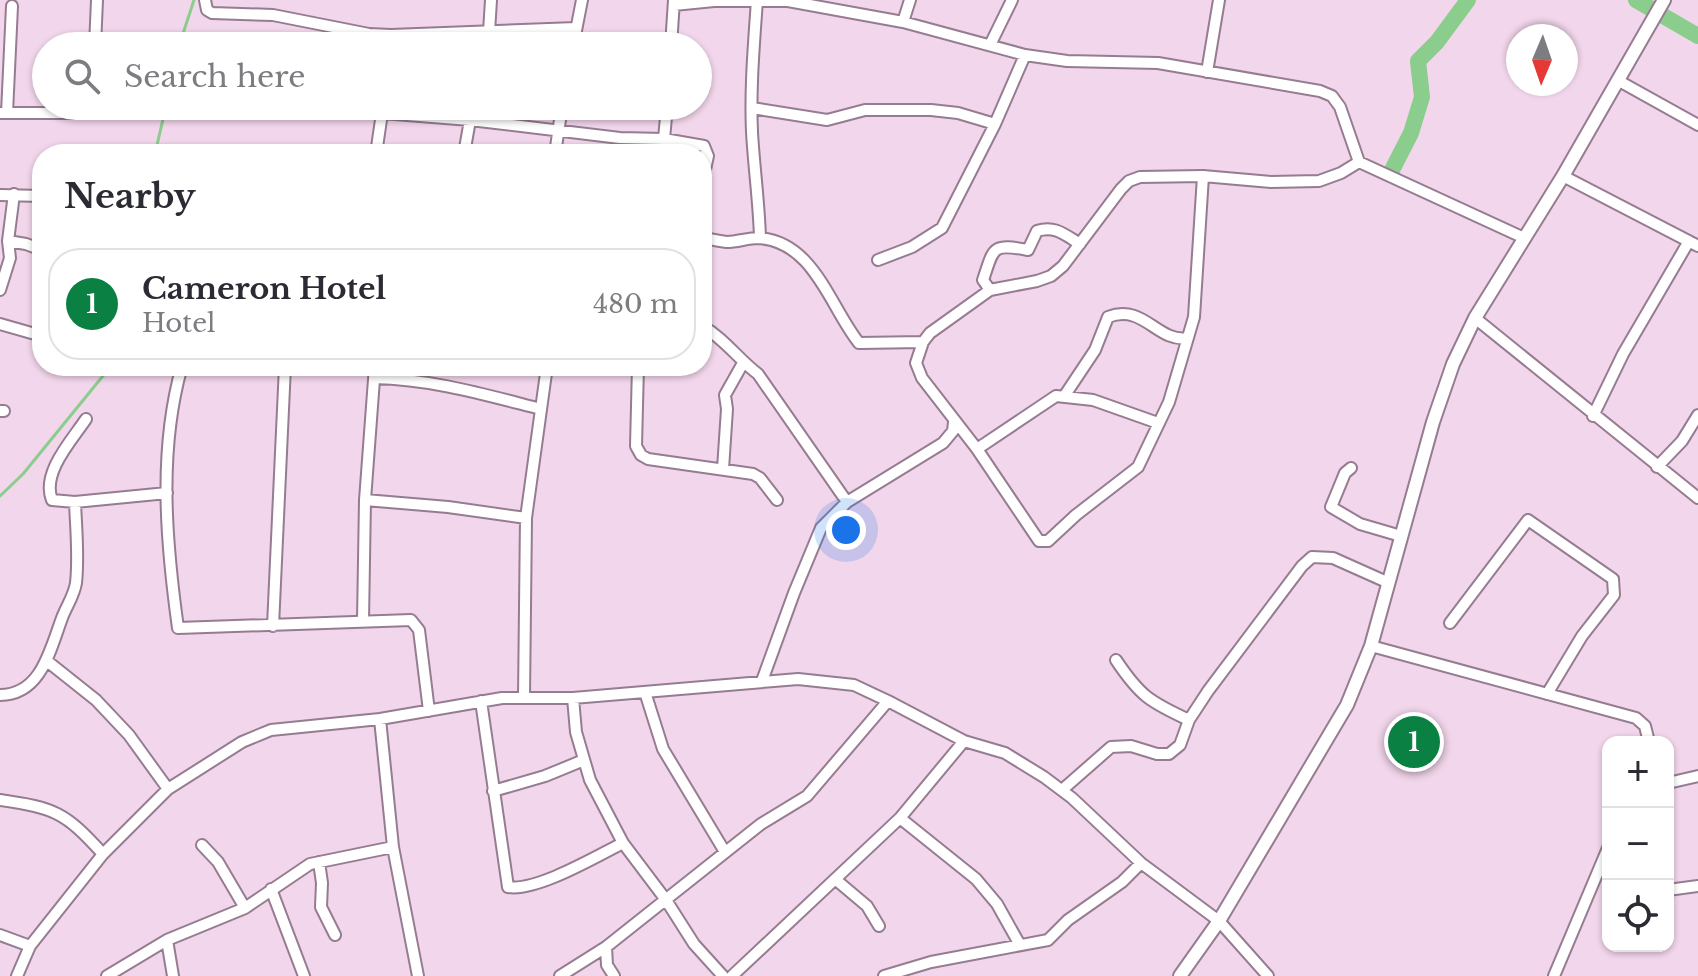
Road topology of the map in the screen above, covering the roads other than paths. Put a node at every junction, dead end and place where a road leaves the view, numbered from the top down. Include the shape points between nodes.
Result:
1 (97, 0) edge
2 (205, 0) edge
3 (491, 0) edge
4 (582, 0) edge
5 (757, 0) edge
6 (910, 0) edge
7 (1012, 0) edge
8 (1219, 0) edge
9 (1664, 0) edge
10 (674, 2) edge
11 (12, 6) dead end
12 (903, 22) junction
13 (576, 28) junction
14 (96, 32) edge
15 (362, 32) edge
16 (489, 32) joint
17 (575, 32) edge
18 (672, 32) edge
19 (990, 45) junction
20 (1025, 55) junction
21 (1207, 72) junction
22 (1619, 81) junction
23 (752, 108) junction
24 (32, 112) edge
25 (4, 113) edge
26 (381, 120) edge
27 (470, 120) joint
28 (559, 120) edge
29 (666, 120) edge
30 (995, 124) junction
31 (1698, 125) edge
32 (557, 132) junction
33 (664, 139) junction
34 (377, 144) edge
35 (466, 144) edge
36 (556, 144) edge
37 (693, 144) edge
38 (1359, 162) junction
39 (1203, 176) junction
40 (1563, 176) junction
41 (14, 194) junction
42 (0, 195) edge
43 (32, 195) edge
44 (1522, 237) junction
45 (760, 238) junction
46 (712, 240) edge
47 (8, 241) junction
48 (1694, 243) edge
49 (1080, 244) junction
50 (32, 247) edge
51 (878, 260) dead end
52 (0, 290) edge
53 (990, 290) junction
54 (1475, 318) junction
55 (0, 324) edge
56 (712, 332) edge
57 (32, 333) edge
58 (1188, 338) junction
59 (923, 342) junction
60 (743, 363) junction
61 (179, 376) edge
62 (285, 376) edge
63 (546, 376) edge
64 (638, 376) edge
65 (374, 378) joint
66 (1065, 395) junction
67 (541, 409) junction
68 (1698, 415) edge
69 (1593, 416) junction
70 (86, 419) dead end
71 (954, 422) junction
72 (1158, 423) junction
73 (977, 449) junction
74 (1657, 467) junction
75 (1351, 468) dead end
76 (723, 469) junction
77 (167, 493) junction
78 (1698, 498) edge
79 (365, 500) junction
80 (777, 500) dead end
81 (75, 502) junction
82 (847, 502) junction
83 (526, 518) junction
84 (1401, 536) junction
85 (1389, 583) junction
86 (363, 621) junction
87 (1450, 623) dead end
88 (273, 626) junction
89 (1371, 646) junction
90 (1116, 660) dead end
91 (47, 661) junction
92 (762, 681) junction
93 (645, 692) junction
94 (1547, 694) junction
95 (0, 695) edge
96 (524, 697) junction
97 (573, 698) junction
98 (481, 701) junction
99 (888, 701) junction
100 (429, 711) junction
101 (380, 719) junction
102 (1189, 720) junction
103 (1648, 736) edge
104 (964, 741) junction
105 (584, 760) junction
106 (1698, 776) edge
107 (1674, 782) edge
108 (168, 789) junction
109 (1062, 790) junction
110 (493, 791) junction
111 (0, 800) edge
112 (900, 818) junction
113 (623, 843) junction
114 (202, 845) dead end
115 (393, 847) junction
116 (725, 852) junction
117 (103, 854) junction
118 (319, 862) junction
119 (1602, 862) edge
120 (1141, 863) junction
121 (835, 879) junction
122 (1698, 886) edge
123 (271, 889) junction
124 (1674, 889) edge
125 (666, 900) junction
126 (245, 908) junction
127 (1219, 921) junction
128 (879, 926) dead end
129 (0, 935) edge
130 (335, 935) dead end
131 (167, 940) junction
132 (1020, 945) junction
133 (30, 946) junction
134 (606, 947) junction
135 (931, 962) junction
136 (17, 976) edge
137 (107, 976) edge
138 (173, 976) edge
139 (304, 976) edge
140 (418, 976) edge
141 (560, 976) edge
142 (614, 976) edge
143 (723, 976) edge
144 (732, 976) edge
145 (884, 976) edge
146 (935, 976) edge
147 (1180, 976) edge
148 (1268, 976) edge
149 (1554, 976) edge

1 - 14 street
2 - 15 street via 212,13 273,15
3 - 16 street
4 - 13 street
5 - 10 street
5 - 12 street via 820,5
5 - 23 street
6 - 12 street
7 - 19 street
8 - 21 street
9 - 22 main road
10 - 18 street
11 - 25 street
12 - 19 street
13 - 16 street
13 - 17 street
19 - 20 street
20 - 21 street via 1158,63
20 - 30 street
21 - 38 street via 1332,96
22 - 31 street
22 - 40 main road
23 - 30 street via 827,120 865,110 931,110
23 - 45 street
24 - 25 street
26 - 34 street
27 - 32 street
27 - 35 street
28 - 32 street
29 - 33 street
30 - 51 street via 942,228
32 - 33 street
32 - 36 street
33 - 37 street
38 - 39 street via 1319,181
38 - 44 street
39 - 49 street via 1157,175 1129,181
39 - 58 street via 1194,317
40 - 44 main road
40 - 48 street
41 - 42 street
41 - 43 street
41 - 47 street
44 - 54 main road
45 - 46 street
45 - 59 street via 791,248 813,269 859,343
47 - 50 street
47 - 52 street via 10,258
48 - 69 street via 1623,354
49 - 53 street via 1051,276
49 - 53 street via 1047,228 1037,231 1028,250 998,247 989,257 983,280
53 - 59 street
54 - 69 street
54 - 84 main road via 1433,422
55 - 57 street
56 - 60 street
58 - 66 street via 1178,340 1134,315 1120,312 1108,317 1095,350
58 - 72 street
59 - 71 street via 916,363
60 - 76 street via 725,395
60 - 82 street via 773,392
61 - 77 street via 167,438
62 - 88 street
63 - 67 street
64 - 76 street via 636,446 641,455
65 - 67 street via 438,384
65 - 79 street
66 - 72 street
66 - 73 street
67 - 83 street
68 - 74 street
69 - 74 street
70 - 81 street via 48,485 52,500
71 - 73 street
71 - 82 street via 943,443
72 - 73 street via 1138,467 1048,541 1035,537
74 - 78 street
75 - 84 street via 1331,507 1360,524
76 - 80 street via 760,478
77 - 81 street
77 - 88 street via 178,628
79 - 83 street
79 - 86 street
81 - 91 street via 75,588
82 - 92 street via 821,528
83 - 96 street
84 - 85 main road
85 - 89 main road
85 - 102 street via 1333,558 1312,557
86 - 88 street
86 - 100 street via 411,620 416,625
87 - 94 street via 1528,520 1613,579 1614,595
89 - 94 street
89 - 127 main road via 1347,705
90 - 102 street via 1135,689
91 - 95 street via 27,689
91 - 108 street via 105,708
92 - 93 street
92 - 99 street via 854,685
93 - 97 street
93 - 116 street via 663,749
94 - 103 street via 1636,718
96 - 97 street
96 - 98 street
97 - 105 street
98 - 100 street
98 - 110 street
99 - 104 street
99 - 116 street via 807,796
100 - 101 street
101 - 108 street via 271,730 242,742
101 - 115 street
102 - 109 street via 1180,745 1169,754 1111,747
104 - 109 street via 1005,753
104 - 112 street
105 - 110 street
105 - 113 street
106 - 107 street
108 - 117 street
109 - 120 street
110 - 113 street via 508,887 560,874
111 - 117 street via 55,811
112 - 121 street
112 - 132 street via 976,879
113 - 125 street
114 - 126 street
115 - 118 street
115 - 140 street
116 - 125 street
117 - 133 street
118 - 123 street
118 - 130 street via 321,907
119 - 149 street
120 - 127 street
120 - 132 street via 1048,940
121 - 128 street via 867,906
121 - 144 street
122 - 124 street
123 - 126 street
123 - 139 street
125 - 134 street
125 - 143 street
126 - 131 street
127 - 147 main road
127 - 148 street
129 - 133 street
131 - 137 street
131 - 138 street
132 - 135 street
133 - 136 street
134 - 141 street
134 - 142 street
135 - 145 street
135 - 146 street

